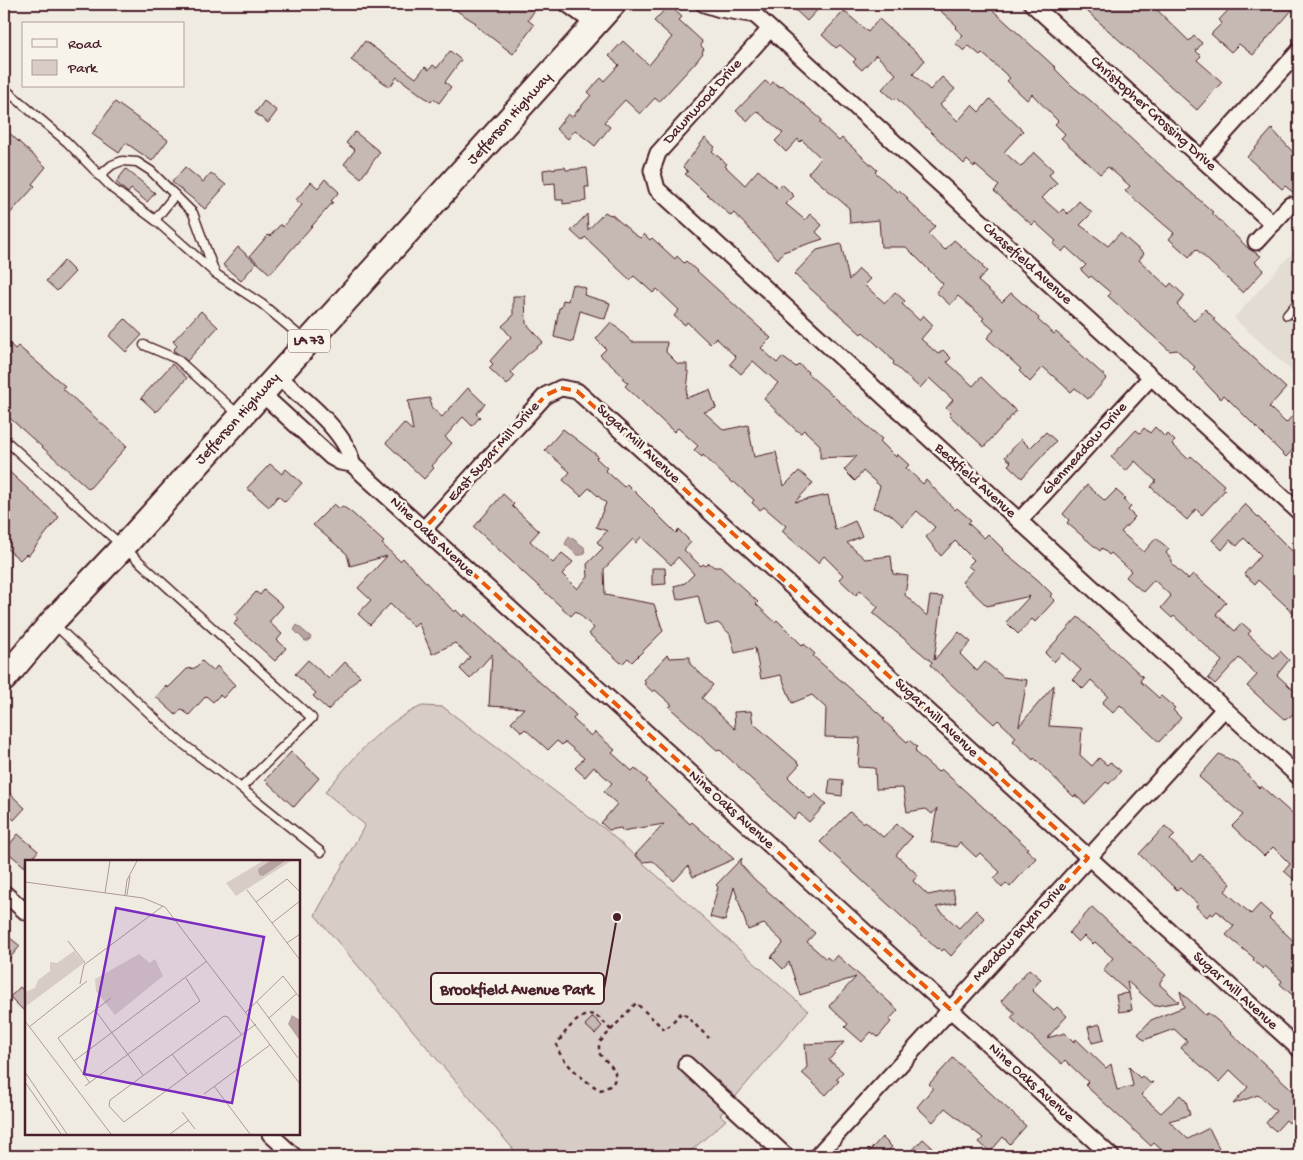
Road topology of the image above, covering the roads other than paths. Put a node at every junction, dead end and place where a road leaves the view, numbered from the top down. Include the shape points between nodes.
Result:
1 (567, 4) edge
2 (613, 4) edge
3 (704, 4) edge
4 (743, 4) edge
5 (1032, 4) edge
6 (756, 15) junction
7 (595, 24) junction
8 (770, 29) junction
9 (1299, 50) edge
10 (6, 90) dead end
11 (1202, 158) junction
12 (100, 176) junction
13 (653, 182) joint
14 (174, 195) junction
15 (1290, 205) dead end
16 (155, 220) junction
17 (1273, 224) junction
18 (1256, 242) dead end
19 (216, 274) junction
20 (1299, 301) edge
21 (1286, 315) dead end
22 (308, 342) junction
23 (144, 345) dead end
24 (277, 375) junction
25 (1151, 377) junction
26 (572, 389) joint
27 (261, 393) junction
28 (241, 416) junction
29 (4, 438) edge
30 (352, 464) junction
31 (1299, 512) edge
32 (1019, 521) junction
33 (424, 529) junction
34 (124, 546) junction
35 (52, 622) junction
36 (4, 678) edge
37 (1224, 709) junction
38 (1299, 777) edge
39 (242, 788) junction
40 (321, 852) dead end
41 (1088, 858) junction
42 (4, 893) edge
43 (25, 911) edge
44 (950, 1009) junction
45 (1299, 1049) edge
46 (686, 1064) dead end
47 (271, 1135) edge
48 (294, 1156) edge
49 (786, 1156) edge
50 (817, 1156) edge
51 (1111, 1156) edge

1 - 7 street
2 - 7 main road, Jefferson Highway / LA 73
3 - 6 street
4 - 6 street, Chasefield Avenue
5 - 11 street, Christopher Crossing Drive
6 - 8 street, Chasefield Avenue
7 - 22 main road, Jefferson Highway / LA 73
8 - 13 street, Dawnwood Drive via 658,153 652,165
8 - 25 street, Chasefield Avenue
9 - 11 street
10 - 12 lane via 67,142
11 - 17 street, Christopher Crossing Drive
12 - 14 lane via 112,164 122,160 137,162 151,171
12 - 16 lane
13 - 32 street, Beckfield Avenue via 663,196
14 - 16 lane
14 - 19 lane via 193,213
15 - 17 street
16 - 19 lane
17 - 18 street
19 - 22 lane via 262,304
20 - 21 lane
22 - 24 main road, Jefferson Highway / LA 73
23 - 28 lane via 177,359
24 - 27 main road, Jefferson Highway / LA 73
24 - 30 street, Nine Oaks Avenue via 342,437 351,452
25 - 31 street, Chasefield Avenue
25 - 32 street, Glenmeadow Drive
26 - 33 street, East Sugar Mill Drive via 561,388 546,395
26 - 41 street, Sugar Mill Avenue via 591,401
27 - 28 main road, Jefferson Highway / LA 73
27 - 30 street, Nine Oaks Avenue via 331,457
28 - 34 main road, Jefferson Highway / LA 73
29 - 34 lane
30 - 33 street, Nine Oaks Avenue
32 - 37 street, Beckfield Avenue
33 - 44 street, Nine Oaks Avenue
34 - 35 main road, Jefferson Highway / LA 73
34 - 39 lane via 312,718
35 - 36 main road, Jefferson Highway / LA 73
35 - 39 lane via 178,740
37 - 38 street, Beckfield Avenue
37 - 41 street, Meadow Bryan Drive
39 - 40 lane
41 - 44 street, Meadow Bryan Drive
41 - 45 street, Sugar Mill Avenue
42 - 43 street
44 - 50 street, Meadow Bryan Drive
44 - 51 street, Nine Oaks Avenue
46 - 49 street
47 - 48 street

